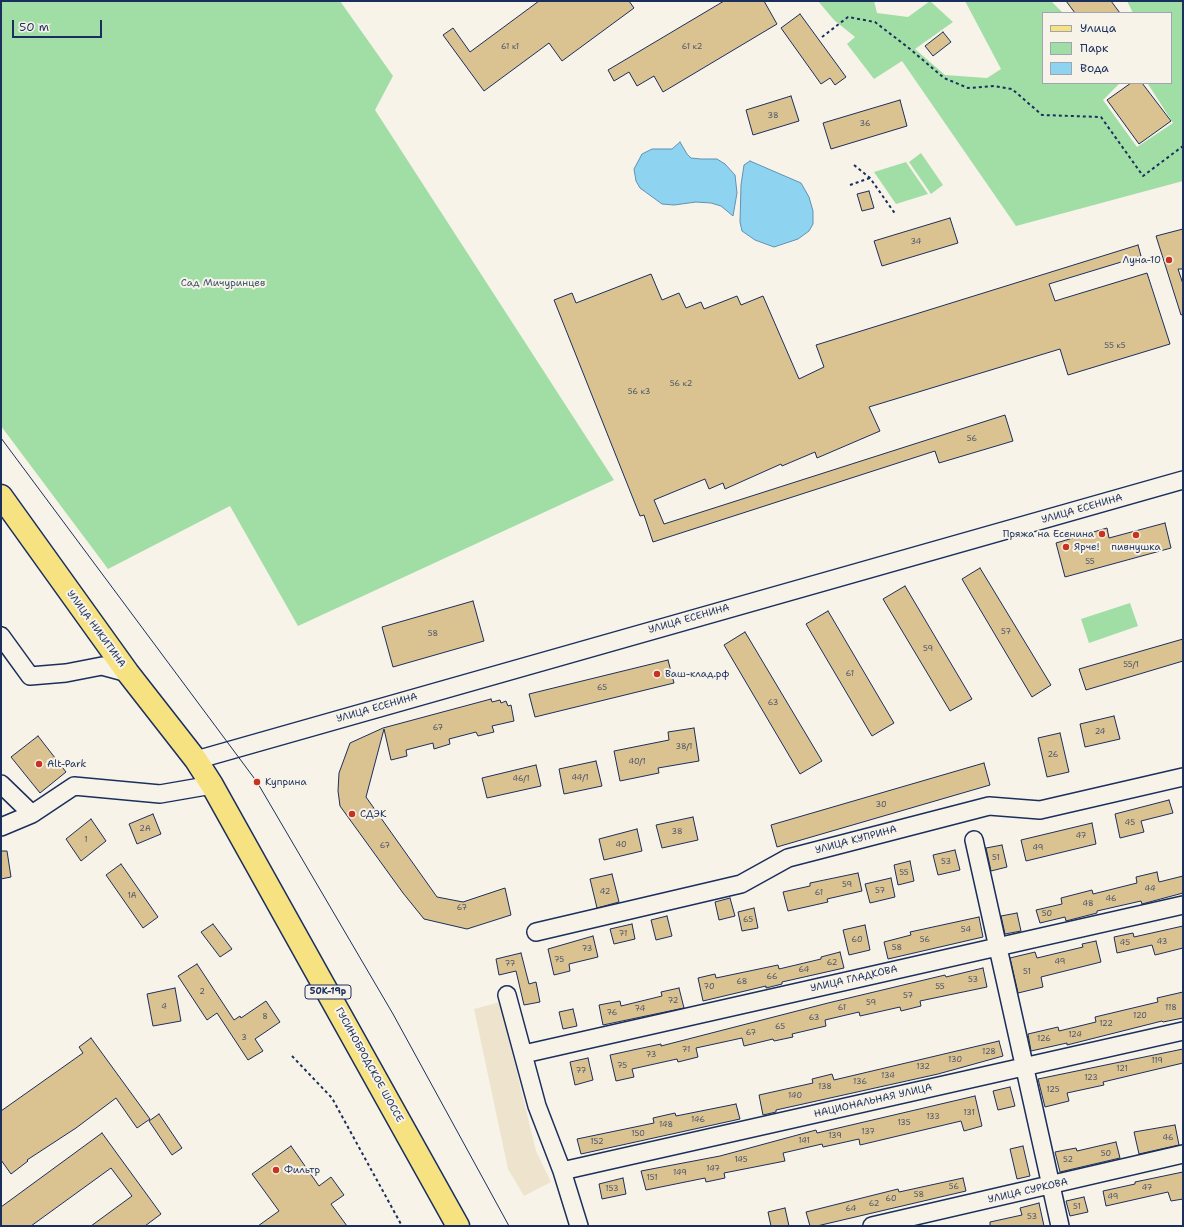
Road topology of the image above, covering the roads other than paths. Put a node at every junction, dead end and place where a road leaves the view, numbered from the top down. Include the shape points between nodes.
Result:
1 (1183, 480) edge
2 (1, 496) edge
3 (1, 636) edge
4 (128, 673) junction
5 (196, 760) junction
6 (1183, 777) edge
7 (1, 784) edge
8 (212, 785) junction
9 (32, 814) junction
10 (1, 827) edge
11 (974, 840) dead end
12 (1183, 905) edge
13 (536, 932) dead end
14 (997, 946) junction
15 (507, 995) dead end
16 (1183, 1031) edge
17 (524, 1054) junction
18 (1023, 1068) junction
19 (1183, 1154) edge
20 (562, 1171) junction
21 (1050, 1186) junction
22 (458, 1226) edge
23 (579, 1226) edge
24 (872, 1226) edge
25 (1060, 1226) edge

1 - 5 street, УЛИЦА ЕСЕНИНА
2 - 4 main road, УЛИЦА НИКИТИНА
3 - 4 street via 30,676 102,666
4 - 5 main road, УЛИЦА НИКИТИНА
5 - 8 main road, ГУСИНОБРОДСКОЕ ШОССЕ / 50К-19р
6 - 13 street, УЛИЦА КУПРИНА via 1040,810 989,806 788,858 741,884
7 - 9 street
8 - 9 street via 160,794 74,786
8 - 22 main road, ГУСИНОБРОДСКОЕ ШОССЕ / 50К-19р
9 - 10 street
11 - 14 street
12 - 14 street, УЛИЦА ГЛАДКОВА
14 - 17 street, УЛИЦА ГЛАДКОВА
14 - 18 street
15 - 17 street
16 - 18 street, НАЦИОНАЛЬНАЯ УЛИЦА
17 - 20 street via 537,1106
18 - 20 street, НАЦИОНАЛЬНАЯ УЛИЦА
18 - 21 street
19 - 21 street, УЛИЦА СУРКОВА
20 - 23 street
21 - 24 street, УЛИЦА СУРКОВА
21 - 25 street

